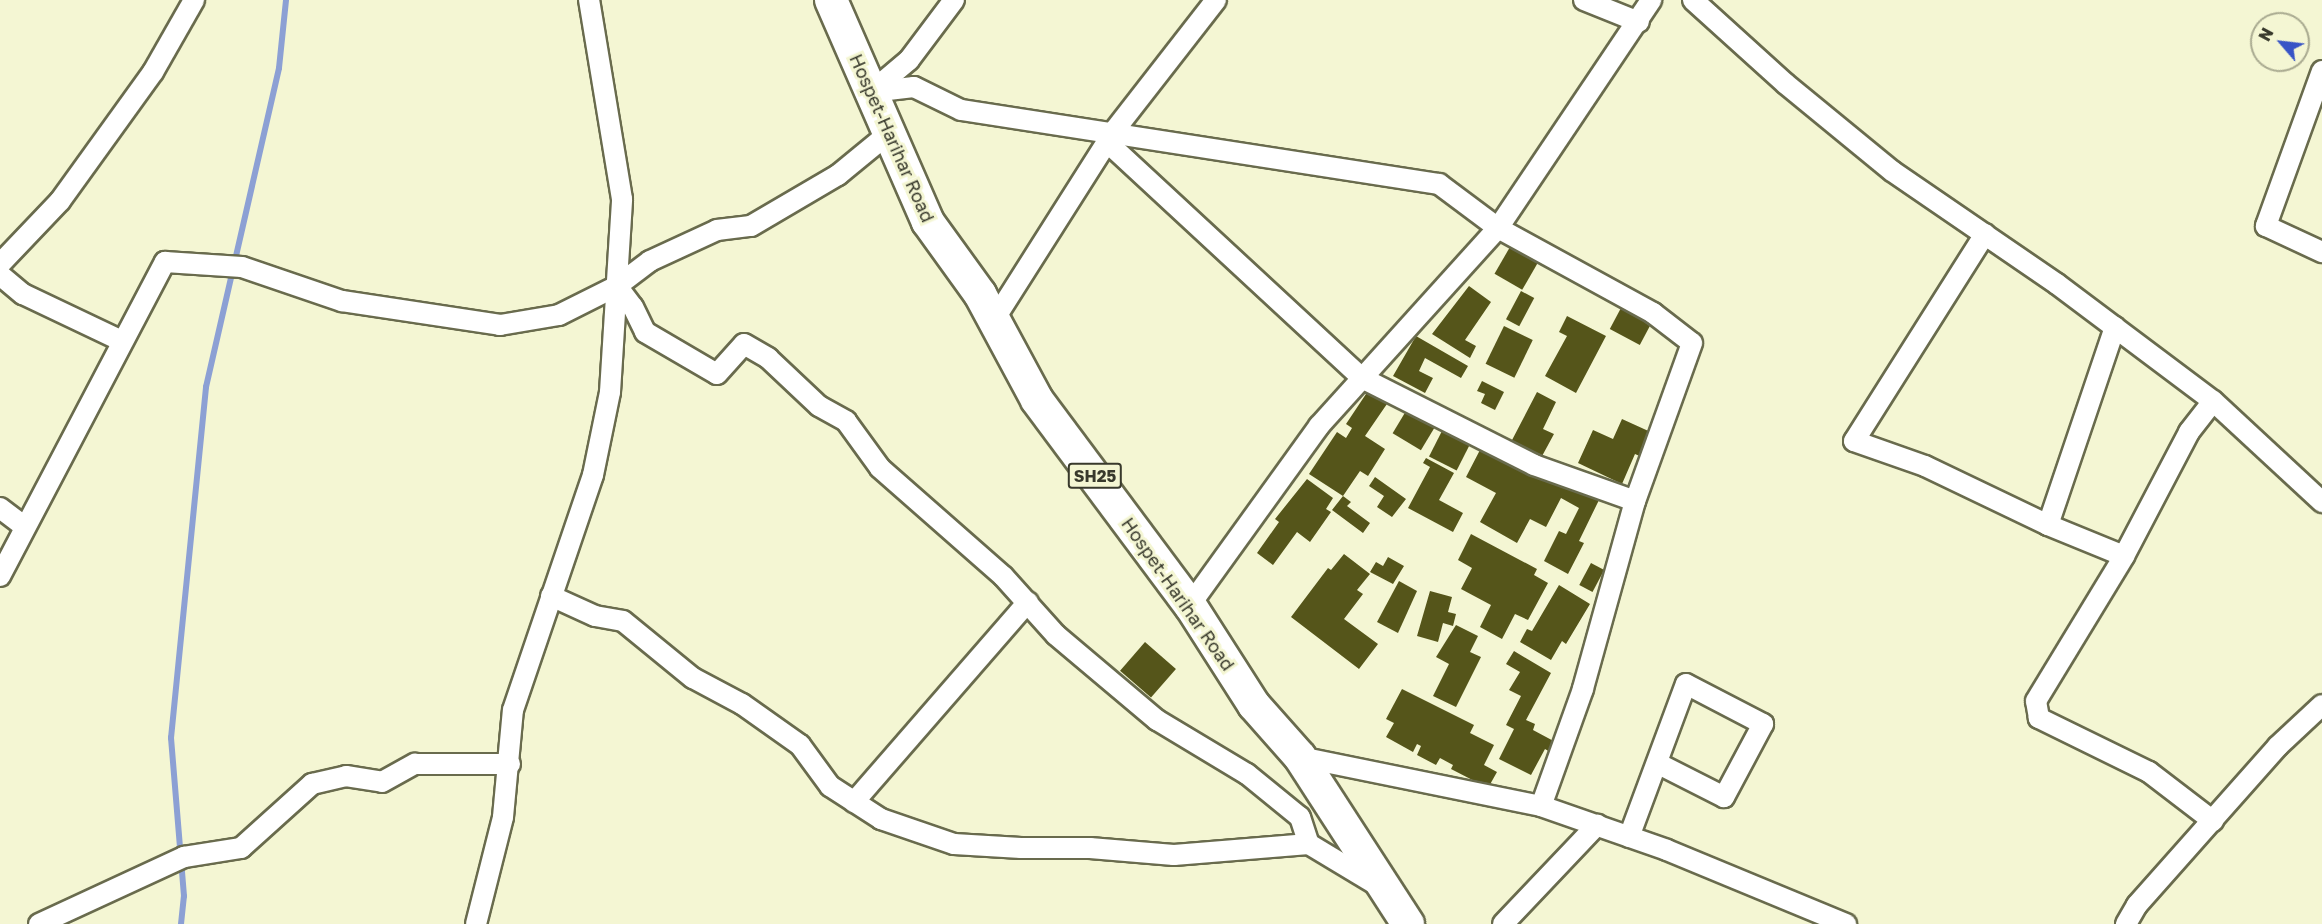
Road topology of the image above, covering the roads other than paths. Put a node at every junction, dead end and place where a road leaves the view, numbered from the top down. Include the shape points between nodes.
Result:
1 (194, 0) edge
2 (590, 0) edge
3 (831, 0) edge
4 (954, 0) edge
5 (1216, 0) edge
6 (1584, 0) edge
7 (1652, 0) edge
8 (1693, 0) edge
9 (1639, 22) junction
10 (2322, 71) edge
11 (871, 92) junction
12 (888, 134) junction
13 (1111, 137) junction
14 (1498, 228) junction
15 (1985, 234) junction
16 (2322, 252) edge
17 (0, 264) edge
18 (0, 275) edge
19 (616, 286) junction
20 (994, 320) junction
21 (2115, 327) junction
22 (122, 341) junction
23 (1362, 378) junction
24 (2213, 401) junction
25 (1635, 501) junction
26 (2322, 502) edge
27 (0, 508) edge
28 (2048, 525) junction
29 (25, 527) junction
30 (2124, 556) junction
31 (0, 576) edge
32 (551, 596) junction
33 (1028, 602) junction
34 (1190, 605) junction
35 (2322, 705) edge
36 (1300, 757) junction
37 (510, 764) junction
38 (1659, 764) junction
39 (854, 802) junction
40 (1541, 806) junction
41 (2213, 822) junction
42 (1597, 825) junction
43 (1629, 837) junction
44 (1309, 844) junction
45 (1387, 891) junction
46 (39, 924) edge
47 (476, 924) edge
48 (1408, 924) edge
49 (1503, 924) edge
50 (1846, 924) edge
51 (2127, 924) edge

1 - 17 street via 153,72 60,201
2 - 19 street via 622,199
3 - 11 main road, Hospet-Harihar Road / SH25
4 - 11 street via 909,60
5 - 13 street
6 - 9 street
7 - 9 street
8 - 15 street via 1864,149
9 - 14 street
10 - 16 street via 2265,226
11 - 12 main road, Hospet-Harihar Road / SH25
11 - 13 street via 914,87 961,110
12 - 19 street via 838,175 751,226 717,230 650,261
12 - 20 main road, Hospet-Harihar Road / SH25 via 928,222
13 - 14 street via 1439,184
13 - 20 street
13 - 23 street
14 - 23 street
14 - 25 street via 1653,313 1692,343
15 - 21 street
15 - 28 street via 1854,441 1925,466
18 - 22 street via 22,294
19 - 22 street via 559,315 500,325 342,301 242,267 165,262
19 - 32 street via 604,429 593,475
19 - 33 street via 633,307 645,332 717,374 744,344 768,358 819,406 846,421 880,468
20 - 34 main road, Hospet-Harihar Road / SH25 via 1037,400
21 - 24 street
21 - 28 street
22 - 29 street
23 - 25 street via 1533,465
23 - 34 street via 1319,426
24 - 26 street
24 - 30 street via 2189,432
25 - 40 street via 1583,689
27 - 29 street
28 - 30 street
29 - 31 street
30 - 41 street via 2036,701 2039,718 2149,772
32 - 37 street via 513,710
32 - 39 street via 595,615 623,621 693,678 742,704 800,746 830,786
33 - 39 street
33 - 44 street via 1056,635 1157,720 1247,774 1300,817
34 - 36 main road, Hospet-Harihar Road / SH25 via 1254,705
35 - 41 street via 2278,746
36 - 40 street
36 - 45 main road, Hospet-Harihar Road / SH25
37 - 46 street via 416,764 382,782 346,776 312,784 241,848 184,857
37 - 47 street via 503,817
38 - 38 street via 1686,684 1763,724 1724,796
38 - 43 street
39 - 44 street via 880,819 954,844 1174,855
40 - 42 street
41 - 51 street via 2137,905
42 - 43 street
42 - 49 street
43 - 50 street
44 - 45 street
45 - 48 main road, Hospet-Harihar Road / SH25

